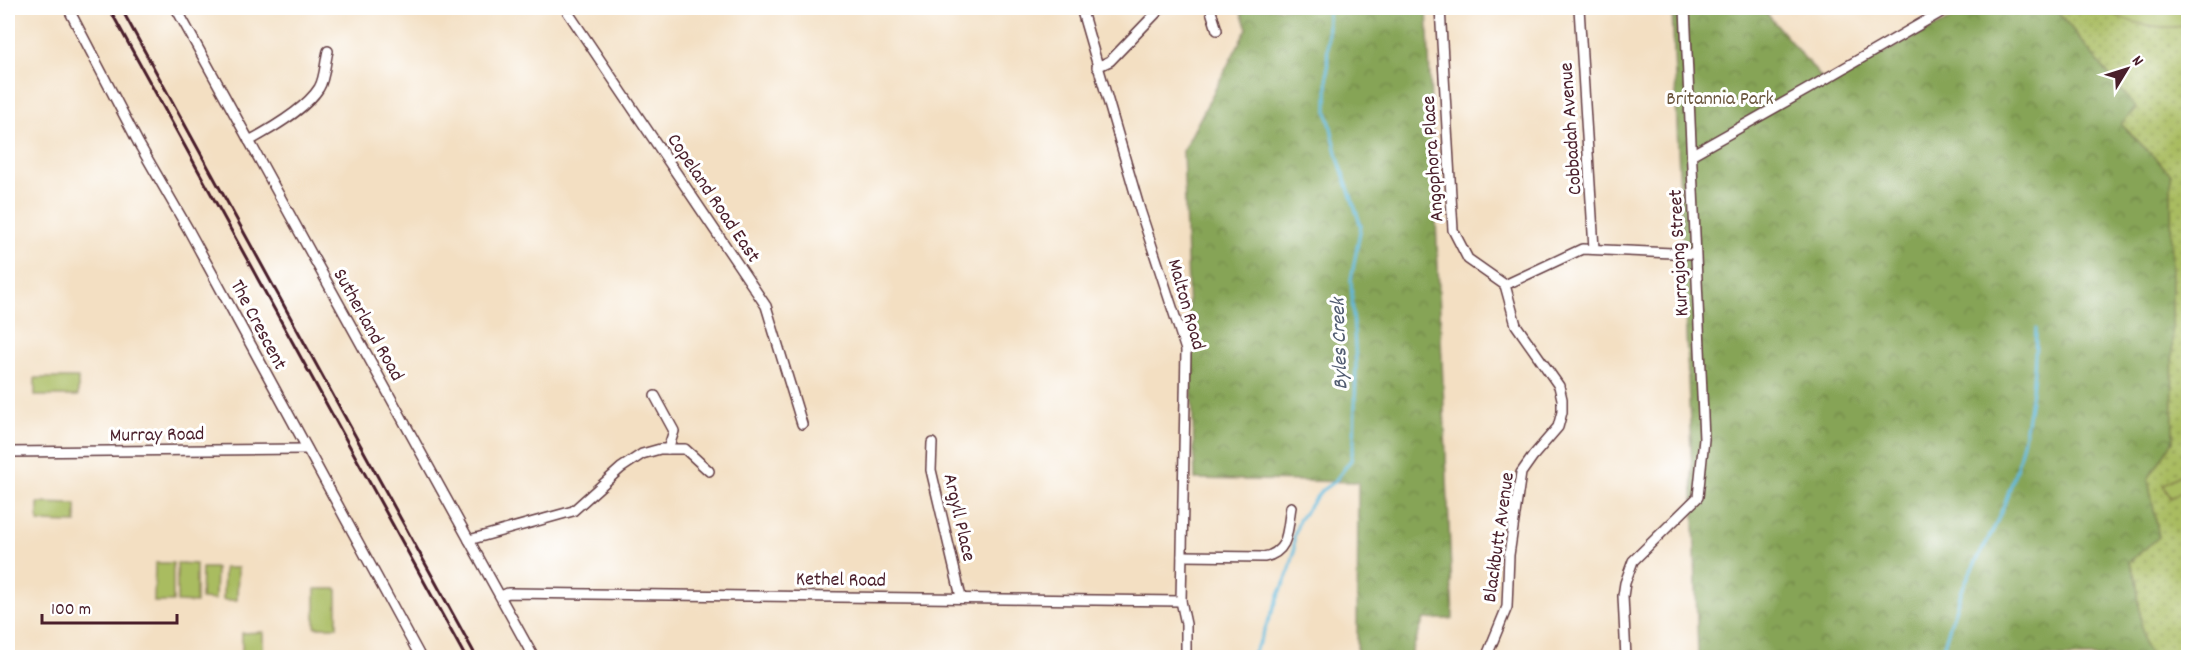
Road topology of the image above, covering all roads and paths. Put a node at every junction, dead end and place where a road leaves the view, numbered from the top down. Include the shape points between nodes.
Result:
1 (68, 8) edge
2 (176, 8) edge
3 (565, 8) edge
4 (1081, 8) edge
5 (1161, 8) edge
6 (1209, 8) edge
7 (1440, 8) edge
8 (1579, 8) edge
9 (1685, 8) edge
10 (1948, 8) edge
11 (1217, 30) dead end
12 (328, 51) dead end
13 (1097, 67) junction
14 (249, 141) junction
15 (1691, 155) junction
16 (1594, 249) junction
17 (1695, 254) junction
18 (1505, 285) junction
19 (655, 396) dead end
20 (801, 424) dead end
21 (932, 443) dead end
22 (308, 449) junction
23 (668, 449) junction
24 (8, 452) edge
25 (709, 471) dead end
26 (1291, 507) dead end
27 (469, 540) junction
28 (1182, 556) junction
29 (501, 596) junction
30 (961, 597) junction
31 (1181, 601) junction
32 (421, 657) edge
33 (534, 657) edge
34 (1186, 657) edge
35 (1486, 657) edge
36 (1626, 657) edge

1 - 22 street, The Crescent
2 - 14 street, Sutherland Road
3 - 20 street, Copeland Road East via 766,306
4 - 13 street, Malton Road
5 - 13 street via 1110,61
6 - 11 street
7 - 18 street, Angophora Place via 1453,230 1468,259
8 - 16 street, Cobbadah Avenue
9 - 15 street, Kurrajong Street
10 - 15 street
12 - 14 street via 320,87 302,106
13 - 28 street, Malton Road via 1186,350
14 - 27 street, Sutherland Road
15 - 17 street, Kurrajong Street
16 - 17 street
16 - 18 street via 1582,249
17 - 36 street, Kurrajong Street via 1704,439 1698,497 1633,561 1623,597
18 - 35 street, Blackbutt Avenue via 1516,325 1559,386 1562,412 1558,427 1521,473 1509,555 1507,607
19 - 23 street via 674,431
21 - 30 street, Argyll Place via 931,470
22 - 24 street, Murray Road
22 - 32 street, The Crescent
23 - 25 street via 688,450
23 - 27 street via 634,459 573,511
26 - 28 street via 1285,543 1276,553 1264,557
27 - 29 street, Sutherland Road
28 - 31 street, Malton Road
29 - 30 street, Kethel Road via 508,593
29 - 33 street, Sutherland Road
30 - 31 street, Kethel Road
31 - 34 street, Malton Road

